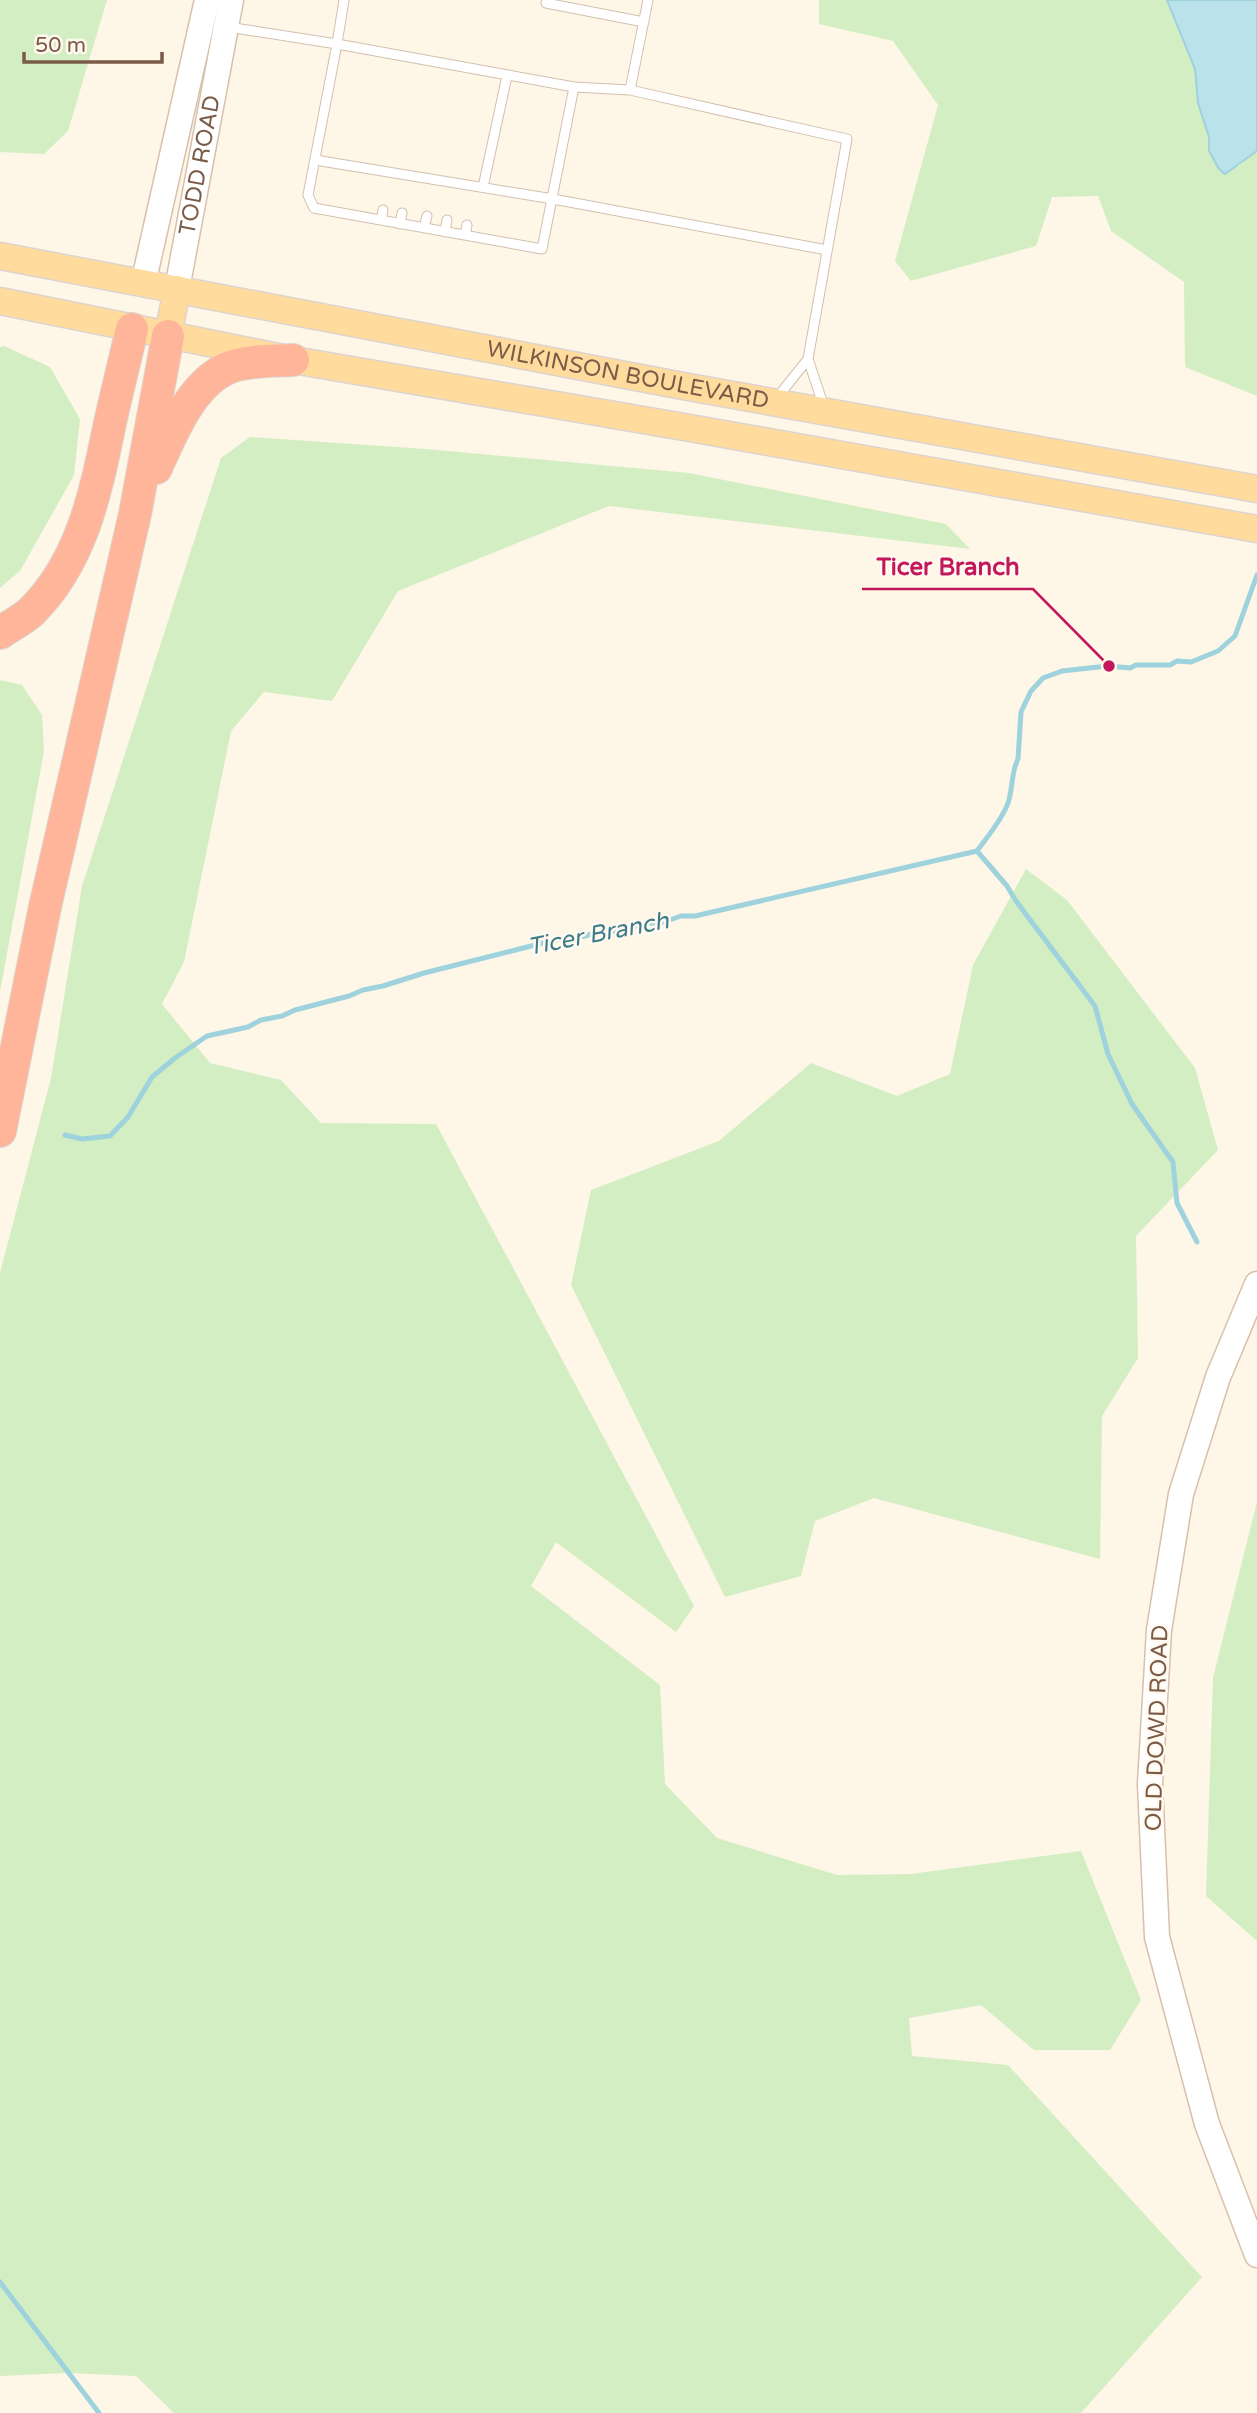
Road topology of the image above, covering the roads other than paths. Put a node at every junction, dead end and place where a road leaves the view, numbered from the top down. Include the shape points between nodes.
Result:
1 (207, 0) edge
2 (231, 0) edge
3 (344, 0) edge
4 (648, 0) edge
5 (547, 3) dead end
6 (644, 22) junction
7 (226, 27) junction
8 (337, 44) junction
9 (507, 76) junction
10 (574, 87) junction
11 (630, 90) junction
12 (315, 159) junction
13 (496, 189) junction
14 (477, 190) junction
15 (517, 193) junction
16 (553, 199) junction
17 (493, 201) dead end
18 (340, 202) dead end
19 (515, 204) dead end
20 (383, 210) dead end
21 (338, 213) junction
22 (402, 213) dead end
23 (427, 216) dead end
24 (381, 220) junction
25 (447, 220) dead end
26 (400, 224) junction
27 (467, 225) dead end
28 (424, 228) junction
29 (445, 232) junction
30 (465, 235) junction
31 (827, 250) junction
32 (0, 256) edge
33 (143, 284) junction
34 (177, 289) junction
35 (0, 301) edge
36 (132, 329) junction
37 (168, 336) junction
38 (807, 359) junction
39 (293, 360) junction
40 (773, 402) junction
41 (826, 411) junction
42 (1257, 489) edge
43 (135, 514) junction
44 (1257, 528) edge
45 (0, 633) edge
46 (0, 1131) edge
47 (1257, 1284) edge
48 (1257, 2255) edge

1 - 33 street, TODD ROAD
2 - 7 street, TODD ROAD
3 - 8 lane
4 - 6 lane
5 - 6 lane
6 - 11 lane
7 - 8 lane
7 - 34 street, TODD ROAD
8 - 9 lane
8 - 12 lane
9 - 10 lane
9 - 14 lane
10 - 11 lane
10 - 16 lane
11 - 31 lane via 847,139
12 - 14 lane via 347,169
12 - 21 lane via 308,195 314,208
13 - 14 lane
13 - 15 lane
13 - 17 lane
15 - 16 lane
15 - 19 lane
16 - 30 lane via 542,249 509,238
16 - 31 lane
18 - 21 lane
20 - 24 lane
21 - 24 lane via 358,211
22 - 26 lane
23 - 28 lane
24 - 26 lane
25 - 29 lane
26 - 28 lane
27 - 30 lane
28 - 29 lane
29 - 30 lane
31 - 38 lane
32 - 33 main road, WILKINSON BOULEVARD
33 - 34 main road, WILKINSON BOULEVARD
33 - 36 main road
34 - 37 main road
34 - 40 main road, WILKINSON BOULEVARD
35 - 36 main road, WILKINSON BOULEVARD
36 - 37 main road, WILKINSON BOULEVARD
36 - 45 highway via 100,477 74,553 30,613
37 - 39 main road, WILKINSON BOULEVARD
37 - 43 highway
38 - 40 lane
38 - 41 lane
39 - 43 highway via 231,367 211,379 174,428
39 - 44 main road, WILKINSON BOULEVARD
40 - 41 main road, WILKINSON BOULEVARD
41 - 42 main road, WILKINSON BOULEVARD
43 - 46 highway via 45,907
47 - 48 street, OLD DOWD ROAD via 1218,1377 1181,1494 1159,1630 1150,1784 1157,1937 1207,2124

